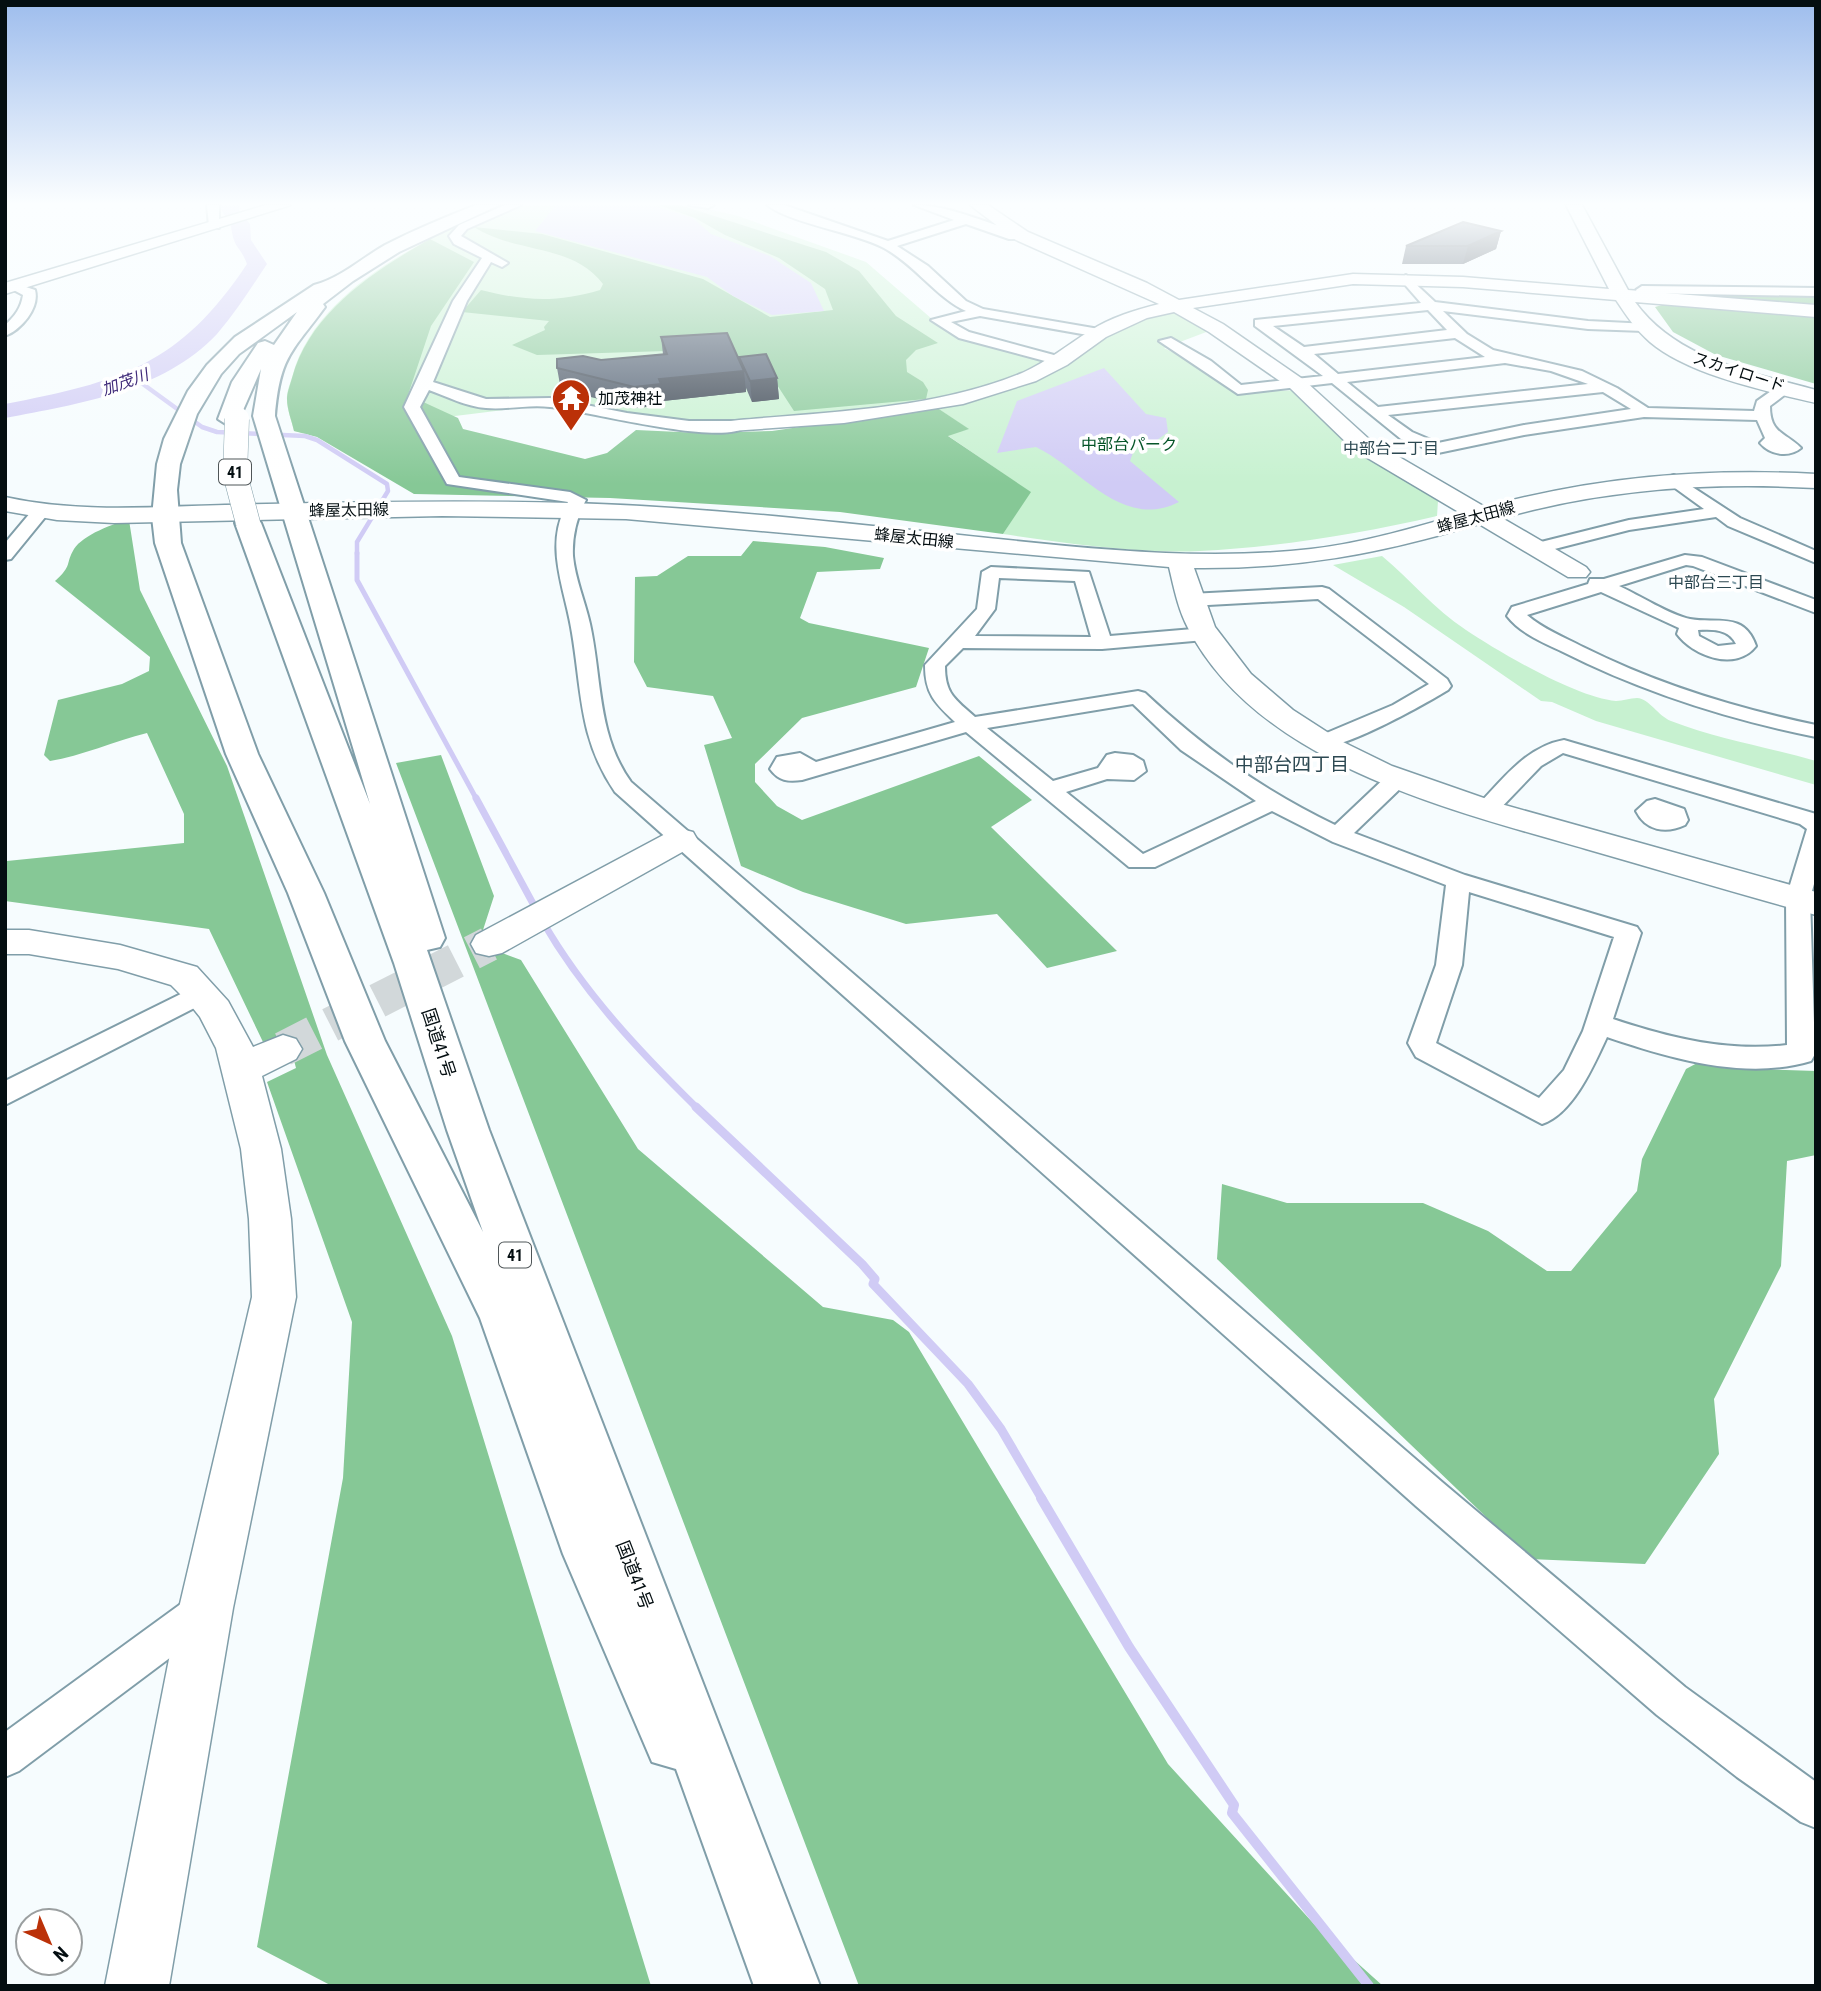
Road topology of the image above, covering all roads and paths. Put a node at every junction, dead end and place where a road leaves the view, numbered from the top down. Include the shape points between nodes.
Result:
1 (30, 298) edge
2 (308, 298) edge
3 (312, 298) edge
4 (319, 298) edge
5 (325, 298) edge
6 (462, 298) edge
7 (955, 298) edge
8 (1160, 298) edge
9 (1225, 298) edge
10 (1425, 298) edge
11 (1625, 298) edge
12 (1658, 298) edge
13 (1174, 306) junction
14 (1433, 306) junction
15 (1816, 311) edge
16 (980, 312) junction
17 (1644, 327) junction
18 (5, 332) edge
19 (1099, 333) junction
20 (1461, 333) junction
21 (1166, 341) dead end
22 (1302, 351) junction
23 (1504, 359) junction
24 (1060, 361) junction
25 (1338, 380) junction
26 (425, 384) junction
27 (1297, 384) junction
28 (1606, 387) junction
29 (1786, 387) junction
30 (1816, 397) edge
31 (1376, 412) junction
32 (1644, 412) junction
33 (1762, 416) junction
34 (233, 419) junction
35 (739, 426) joint
36 (1774, 439) dead end
37 (1674, 480) junction
38 (1816, 481) edge
39 (5, 504) edge
40 (42, 510) junction
41 (571, 510) junction
42 (293, 511) junction
43 (1716, 512) junction
44 (163, 514) junction
45 (1478, 515) junction
46 (244, 523) junction
47 (1535, 549) junction
48 (5, 555) edge
49 (1816, 558) edge
50 (1180, 561) junction
51 (1577, 572) joint
52 (1603, 587) junction
53 (1190, 600) junction
54 (1816, 607) edge
55 (1690, 626) dead end
56 (1205, 634) junction
57 (958, 642) junction
58 (1102, 643) junction
59 (970, 724) junction
60 (1816, 731) edge
61 (1325, 742) junction
62 (807, 768) dead end
63 (1111, 771) dead end
64 (1398, 778) junction
65 (1675, 778) junction
66 (1049, 790) junction
67 (1273, 802) junction
68 (1664, 807) dead end
69 (1486, 810) junction
70 (1816, 825) edge
71 (1816, 833) edge
72 (1339, 834) junction
73 (681, 839) junction
74 (1458, 882) junction
75 (1807, 901) edge
76 (5, 942) edge
77 (489, 944) tunnel mouth
78 (201, 993) junction
79 (1600, 1024) junction
80 (282, 1049) tunnel mouth
81 (242, 1069) junction
82 (5, 1094) edge
83 (468, 1130) junction
84 (206, 1608) junction
85 (673, 1741) junction
86 (5, 1757) edge
87 (1816, 1807) edge
88 (136, 1977) edge
89 (764, 1986) edge
90 (788, 1986) edge

1 - 18 street via 25,313
2 - 44 highway, 41 via 238,345 193,399 179,427 169,465
3 - 34 highway, 国道41号 / 41 via 261,351 243,382
4 - 34 highway, 国道41号 / 41 via 277,340 251,379
5 - 42 highway, 41 via 298,326 270,367 264,416
6 - 26 street
7 - 16 street
8 - 13 street
9 - 13 street
10 - 14 street
11 - 17 street, スカイロード
12 - 15 street
13 - 19 street via 1141,314
13 - 27 street via 1248,348
14 - 17 street
14 - 20 street
14 - 22 street via 1260,323
16 - 19 street
16 - 24 street via 938,320 964,335
17 - 29 street, スカイロード via 1686,356
19 - 24 street
20 - 22 street
20 - 23 street via 1479,349
21 - 27 street via 1238,390
22 - 25 street
23 - 25 street
23 - 28 street via 1570,372
24 - 35 street via 1018,381 956,400
25 - 27 street
25 - 31 street
26 - 35 street via 485,404 550,402 689,426
26 - 41 street via 412,407 453,481 570,496 578,500
27 - 45 street via 1362,445
28 - 31 street
28 - 32 street
29 - 30 street, スカイロード
29 - 33 street via 1762,404
31 - 32 street via 1416,442 1438,448
32 - 33 street
33 - 36 street
34 - 46 highway, 国道41号 / 41 via 227,474
37 - 38 street, 蜂屋太田線
37 - 43 street
37 - 45 street, 蜂屋太田線 via 1603,486
39 - 40 street, 蜂屋太田線
40 - 44 street, 蜂屋太田線
40 - 48 street
41 - 42 street, 蜂屋太田線
41 - 50 street, 蜂屋太田線 via 765,522
41 - 73 street via 564,555 582,632 600,748 623,786
42 - 44 street, 蜂屋太田線
42 - 83 highway, 41 via 447,999 467,1073
43 - 47 street via 1629,525
43 - 49 street
44 - 85 highway, 41 via 190,611 242,754 306,893 365,1041 503,1317 590,1554
45 - 47 street
45 - 50 street, 蜂屋太田線 via 1369,546 1312,555
46 - 83 highway, 国道41号 / 41 via 413,963
46 - 85 highway, 国道41号 / 41
47 - 51 street
50 - 53 street
51 - 52 street
52 - 54 street via 1685,560 1696,561
52 - 55 street
52 - 60 street via 1520,611 1517,616 1589,659 1658,688
53 - 56 street
53 - 61 street via 1322,593 1440,683 1400,709
56 - 58 street
56 - 61 street via 1258,696
57 - 58 street
57 - 58 street via 986,609 991,572 1083,576
57 - 59 street via 934,665 933,676 941,695
59 - 62 street via 817,769
59 - 66 street
59 - 67 street via 1138,697 1189,746
61 - 64 street
63 - 66 street
64 - 69 street
64 - 72 street
65 - 68 street
65 - 69 street via 1558,746 1522,772
65 - 70 street
66 - 67 street via 1143,864
67 - 72 street
69 - 75 street
71 - 75 street
72 - 74 street
73 - 77 street
73 - 87 street via 1429,1494 1671,1700
74 - 79 street via 1628,933
74 - 79 street via 1449,965 1422,1043 1426,1050 1542,1113 1574,1076
75 - 79 street via 1801,1054 1758,1059 1684,1052
76 - 78 street via 120,957 184,976
78 - 81 street via 215,1010
78 - 82 street
80 - 81 street
81 - 84 street via 261,1149 274,1297
83 - 90 highway, 国道41号 / 41
84 - 86 street
84 - 88 street
85 - 89 highway, 国道41号 / 41

